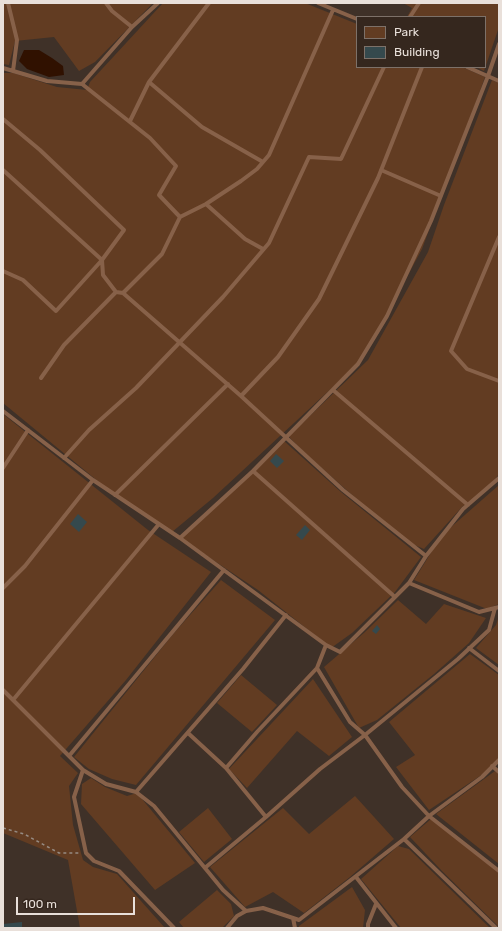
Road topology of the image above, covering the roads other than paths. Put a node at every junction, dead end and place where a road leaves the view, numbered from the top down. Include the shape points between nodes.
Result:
1 (8, 3) edge
2 (106, 3) edge
3 (158, 3) edge
4 (209, 3) edge
5 (318, 3) edge
6 (419, 3) edge
7 (333, 10) junction
8 (411, 16) edge
9 (356, 19) edge
10 (132, 27) junction
11 (499, 44) edge
12 (3, 68) edge
13 (384, 68) edge
14 (422, 68) edge
15 (469, 68) edge
16 (13, 71) junction
17 (488, 76) junction
18 (499, 81) edge
19 (149, 82) junction
20 (82, 84) junction
21 (3, 119) edge
22 (130, 122) junction
23 (263, 162) junction
24 (3, 170) edge
25 (381, 170) junction
26 (441, 196) junction
27 (206, 204) junction
28 (180, 217) junction
29 (499, 237) edge
30 (264, 249) junction
31 (102, 260) junction
32 (3, 271) edge
33 (116, 292) junction
34 (123, 294) junction
35 (180, 342) junction
36 (42, 378) dead end
37 (499, 382) edge
38 (228, 384) junction
39 (333, 390) junction
40 (241, 396) junction
41 (3, 411) edge
42 (28, 430) junction
43 (286, 438) junction
44 (64, 458) junction
45 (3, 468) edge
46 (253, 471) junction
47 (499, 478) edge
48 (93, 480) junction
49 (115, 495) junction
50 (468, 505) junction
51 (159, 524) junction
52 (180, 538) junction
53 (426, 556) junction
54 (224, 570) junction
55 (409, 583) junction
56 (3, 588) edge
57 (395, 597) junction
58 (497, 607) edge
59 (286, 615) junction
60 (326, 645) junction
61 (469, 648) junction
62 (317, 668) junction
63 (499, 670) edge
64 (3, 690) edge
65 (13, 700) junction
66 (188, 733) junction
67 (366, 735) junction
68 (69, 756) junction
69 (499, 760) edge
70 (492, 766) junction
71 (226, 768) junction
72 (83, 770) junction
73 (499, 772) edge
74 (136, 792) junction
75 (429, 816) junction
76 (266, 817) junction
77 (404, 839) junction
78 (206, 867) junction
79 (499, 871) edge
80 (356, 877) junction
81 (376, 904) junction
82 (246, 911) junction
83 (293, 918) junction
84 (174, 928) edge
85 (227, 928) edge
86 (295, 928) edge
87 (368, 928) edge
88 (396, 928) edge
89 (496, 928) edge

1 - 16 lane via 17,40
2 - 10 lane
3 - 10 lane
4 - 19 lane
5 - 7 lane
6 - 8 lane
7 - 9 lane
7 - 23 lane via 269,155
10 - 20 lane
11 - 17 lane
12 - 16 lane
13 - 30 lane via 341,159 309,158
14 - 25 lane
15 - 17 lane
16 - 20 lane via 47,81
17 - 18 lane
17 - 26 lane
19 - 22 lane
19 - 23 lane via 202,127
20 - 22 lane
21 - 31 lane via 40,150 124,230
22 - 28 lane via 150,138 176,166 160,195
23 - 27 lane via 257,169
24 - 31 lane
25 - 26 lane
25 - 40 lane via 319,299 278,357
26 - 39 lane via 387,316 358,364
27 - 28 lane
27 - 30 lane via 245,239
28 - 34 lane via 162,254
29 - 37 lane via 451,351 467,369
30 - 35 lane
31 - 32 lane via 56,311 23,280
31 - 33 lane via 103,275
33 - 34 lane
33 - 36 lane via 64,344
34 - 35 lane
35 - 38 lane
35 - 44 lane via 136,388 89,430
38 - 40 lane
38 - 49 lane
39 - 43 lane
39 - 50 lane
40 - 43 lane
41 - 42 lane
42 - 44 lane
42 - 45 lane
43 - 46 lane
43 - 53 lane via 343,490
44 - 48 lane
46 - 52 lane
46 - 57 lane
47 - 50 lane
48 - 49 lane
48 - 56 lane via 25,566
49 - 51 lane
50 - 53 lane
51 - 52 lane
51 - 65 lane
52 - 54 lane
53 - 55 lane
54 - 59 lane
54 - 68 lane
55 - 57 lane
55 - 58 lane via 479,612
57 - 60 lane via 340,652
58 - 61 lane via 489,630
59 - 60 lane
59 - 66 lane
60 - 62 lane
61 - 63 lane
61 - 67 lane
62 - 67 lane via 350,722
62 - 71 lane
64 - 65 lane
65 - 68 lane
66 - 71 lane
66 - 74 lane
67 - 75 lane via 402,787
67 - 76 lane via 320,769
68 - 72 lane
69 - 70 lane
70 - 73 lane
70 - 75 lane via 482,777
71 - 76 lane
72 - 74 lane via 106,784
72 - 84 lane via 74,796 86,853 94,861 119,871
74 - 78 lane via 154,806
75 - 77 lane
75 - 79 lane
76 - 78 lane
77 - 80 lane
77 - 89 lane
78 - 82 lane via 223,890
80 - 81 lane
80 - 83 lane via 299,920
81 - 87 lane
81 - 88 lane
82 - 83 lane via 263,908
82 - 85 lane via 237,916
83 - 86 lane

